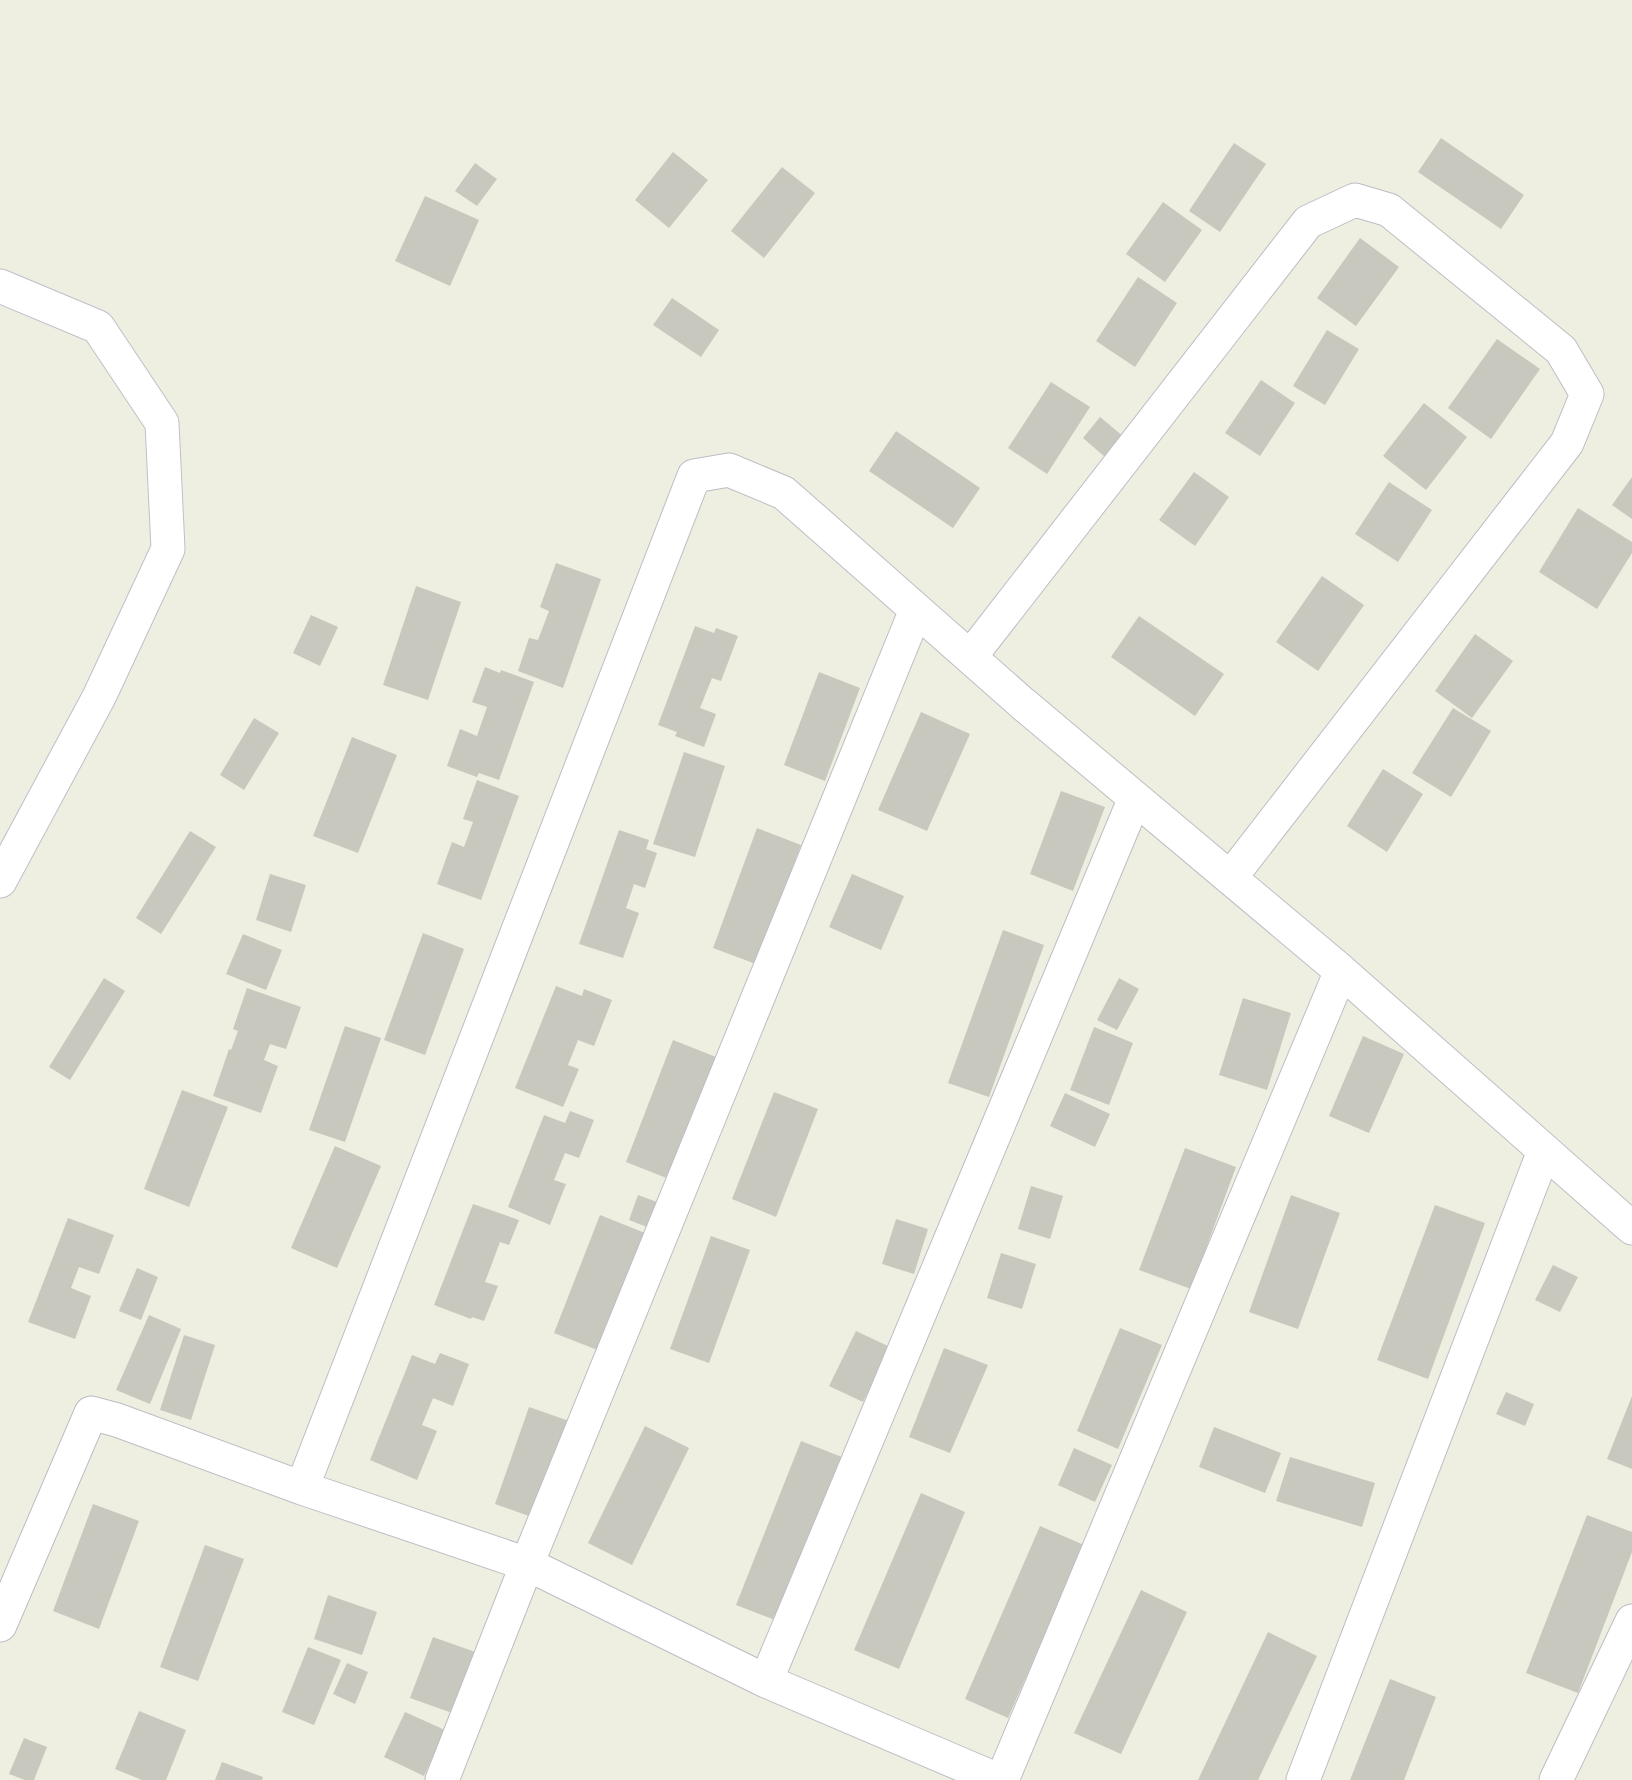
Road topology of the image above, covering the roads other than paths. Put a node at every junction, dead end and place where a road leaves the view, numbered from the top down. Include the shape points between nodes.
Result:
1 (0, 286) edge
2 (916, 610) junction
3 (970, 657) junction
4 (1134, 798) junction
5 (1230, 878) junction
6 (0, 881) edge
7 (1341, 971) junction
8 (1544, 1150) junction
9 (1632, 1228) edge
10 (302, 1488) junction
11 (527, 1564) junction
12 (1632, 1621) edge
13 (0, 1625) edge
14 (766, 1681) junction
15 (442, 1780) edge
16 (1000, 1780) edge
17 (1302, 1780) edge
18 (1556, 1780) edge

1 - 6 street via 98,327 162,423 168,549 99,697
2 - 3 street
2 - 10 street via 784,493 729,470 694,476
2 - 11 street
3 - 4 street
3 - 5 street via 1308,222 1355,200 1389,210 1561,350 1587,394 1568,443
4 - 5 street
4 - 14 street
5 - 7 street
7 - 8 street
7 - 16 street
8 - 9 street
8 - 17 street
10 - 11 street
10 - 13 street via 91,1413
11 - 14 street
11 - 15 street
12 - 18 street
14 - 16 street

